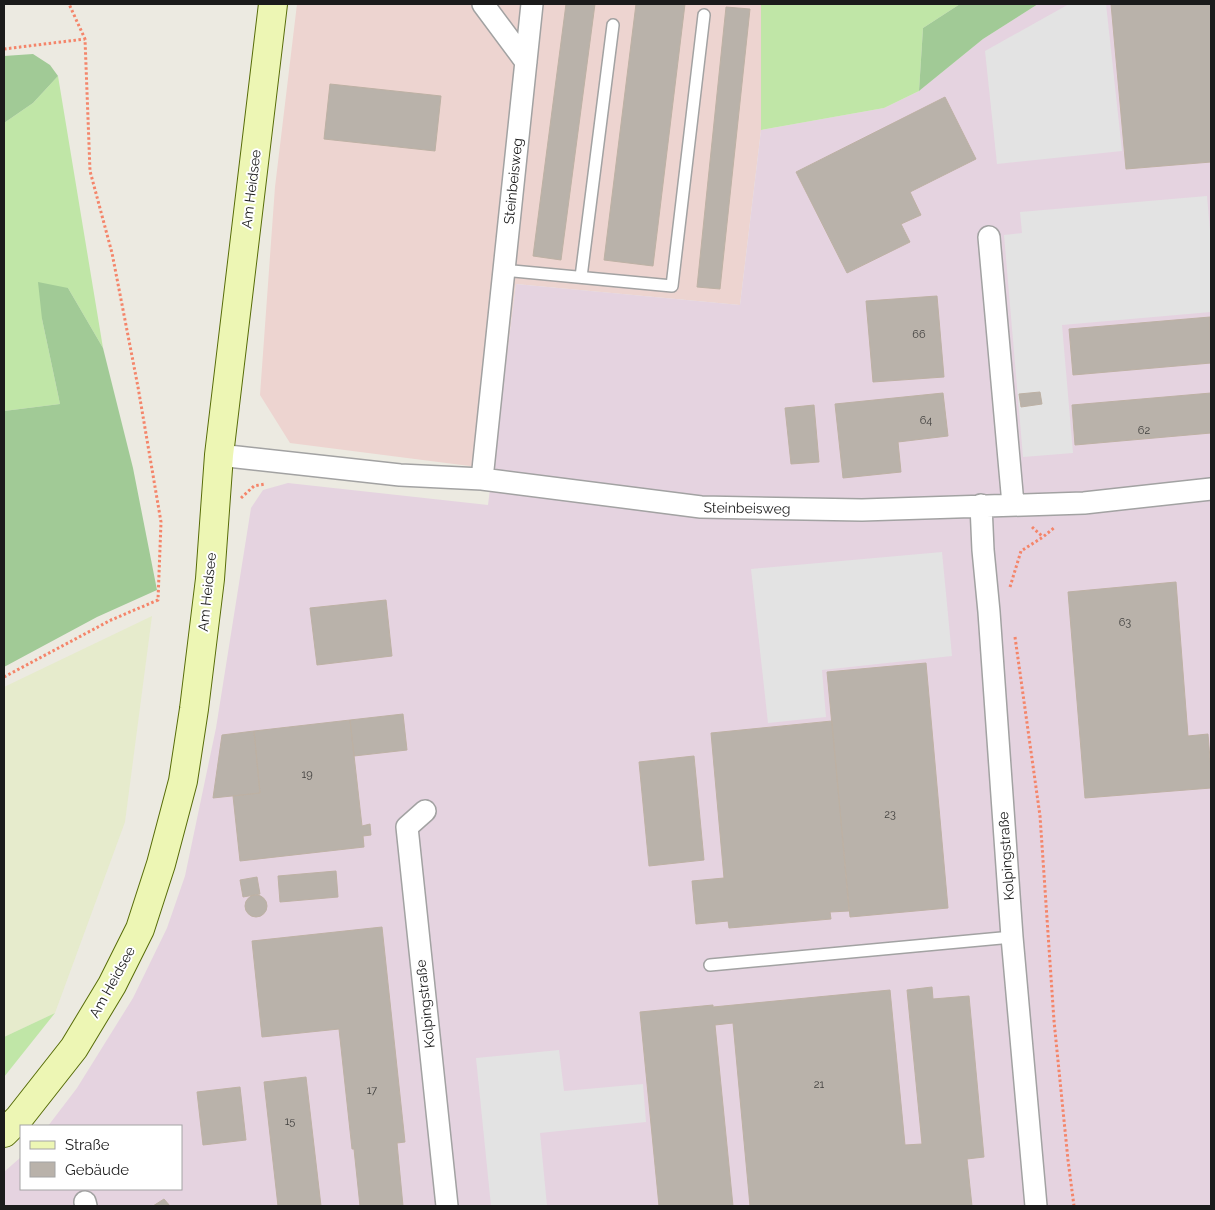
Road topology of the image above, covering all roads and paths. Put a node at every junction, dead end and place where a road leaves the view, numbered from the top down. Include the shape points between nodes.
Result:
1 (69, 4) edge
2 (273, 4) edge
3 (483, 4) edge
4 (532, 4) edge
5 (704, 15) dead end
6 (614, 25) dead end
7 (85, 39) junction
8 (4, 49) edge
9 (526, 62) junction
10 (989, 237) dead end
11 (504, 270) junction
12 (581, 277) junction
13 (219, 455) junction
14 (482, 479) junction
15 (1211, 489) edge
16 (1084, 503) junction
17 (1013, 504) junction
18 (982, 505) junction
19 (1009, 591) dead end
20 (1014, 630) dead end
21 (4, 677) edge
22 (425, 811) dead end
23 (1012, 937) junction
24 (710, 964) dead end
25 (4, 1134) edge
26 (447, 1206) edge
27 (1036, 1206) edge
28 (1074, 1206) edge

1 - 7 path
2 - 13 main road, Am Heidsee
3 - 9 street
4 - 9 street, Steinbeisweg
5 - 12 lane via 672,286
6 - 12 lane
7 - 8 path
7 - 21 path via 90,171 112,253 161,522 158,600 111,620
9 - 11 street, Steinbeisweg
10 - 17 street
11 - 12 lane
11 - 14 street, Steinbeisweg
13 - 14 street, Steinbeisweg via 400,475
13 - 25 main road, Am Heidsee via 210,579 194,709 183,781 161,864 140,929 112,986 74,1048
14 - 18 street, Steinbeisweg via 701,507 862,510
15 - 16 street, Steinbeisweg
16 - 17 street, Steinbeisweg
16 - 19 path via 1021,551
17 - 18 street, Steinbeisweg
18 - 23 street, Kolpingstraße
20 - 28 path via 1040,816 1054,1020
22 - 26 street, Kolpingstraße via 406,827
23 - 24 lane
23 - 27 street, Kolpingstraße

